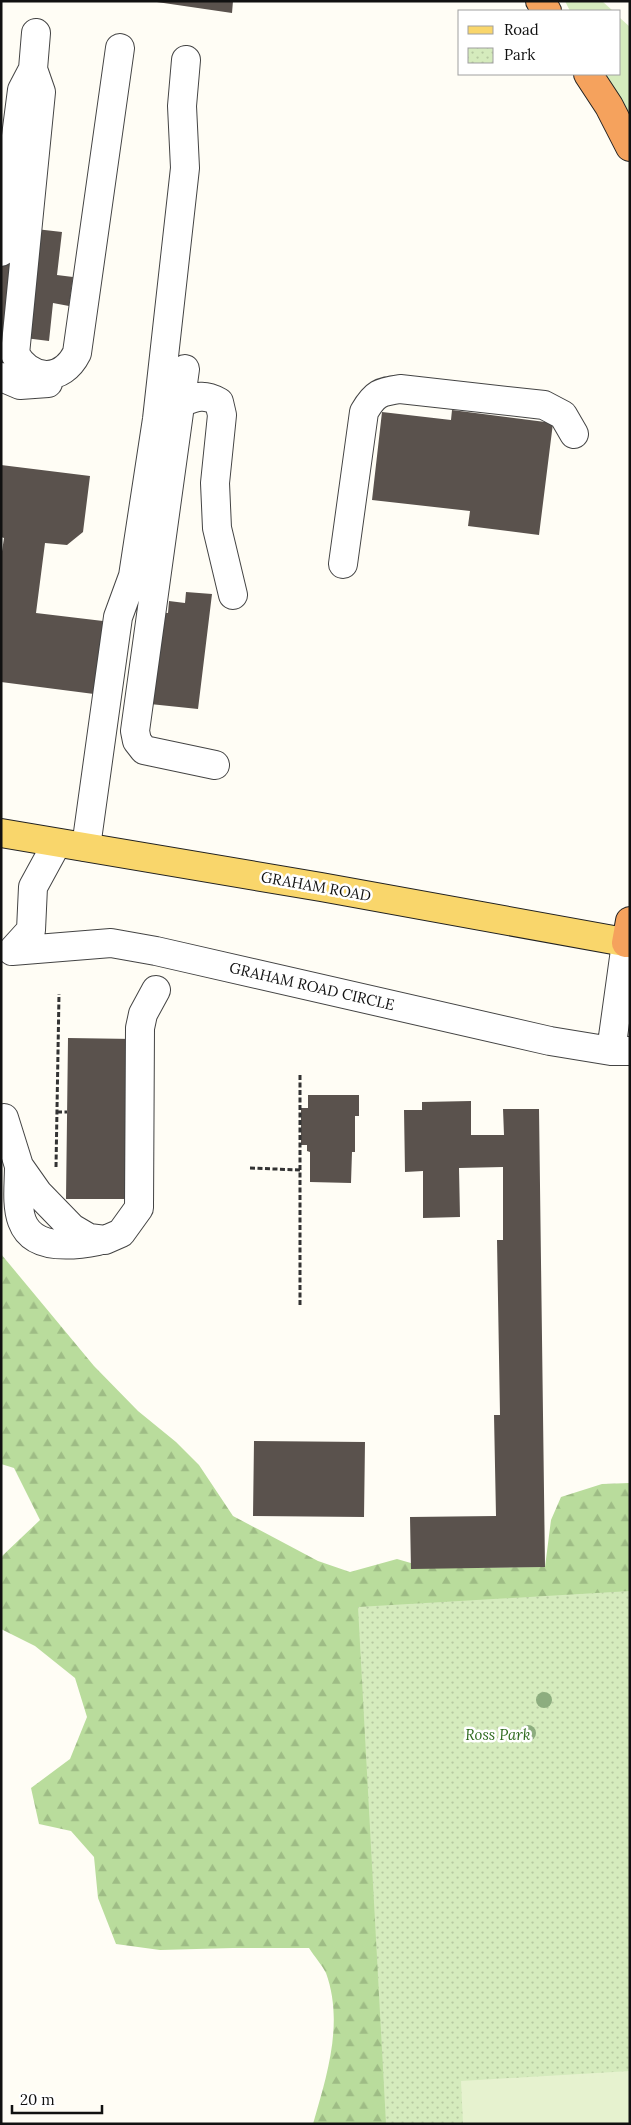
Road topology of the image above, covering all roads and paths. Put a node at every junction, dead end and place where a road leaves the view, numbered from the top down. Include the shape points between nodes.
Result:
1 (36, 33) dead end
2 (120, 48) dead end
3 (186, 60) dead end
4 (33, 70) junction
5 (589, 75) edge
6 (630, 147) edge
7 (1, 252) edge
8 (70, 365) junction
9 (185, 370) dead end
10 (1, 377) edge
11 (180, 403) junction
12 (574, 434) dead end
13 (343, 564) dead end
14 (233, 595) dead end
15 (215, 765) dead end
16 (1, 833) edge
17 (57, 842) junction
18 (86, 847) junction
19 (628, 935) edge
20 (6, 945) edge
21 (156, 990) dead end
22 (59, 994) dead end
23 (620, 1051) edge
24 (300, 1074) dead end
25 (57, 1112) junction
26 (67, 1112) dead end
27 (4, 1118) dead end
28 (250, 1168) dead end
29 (300, 1170) junction
30 (56, 1176) dead end
31 (300, 1305) dead end

1 - 4 street
2 - 8 street via 77,354
3 - 18 street via 182,106 184,168 157,419 133,576 118,618
4 - 7 street via 22,90
4 - 8 street via 41,92 15,354 31,372 56,374
5 - 6 highway
8 - 10 street via 63,376 48,383 20,385
9 - 11 street
11 - 14 street via 209,396 219,402 222,415 216,483 218,528
11 - 15 street via 135,731 144,750
12 - 13 street via 563,415 544,406 400,389 381,392 364,412
16 - 17 main road, GRAHAM ROAD
17 - 18 main road, GRAHAM ROAD
17 - 20 street, GRAHAM ROAD CIRCLE via 32,887 31,930
18 - 19 main road, GRAHAM ROAD
19 - 23 street, GRAHAM ROAD CIRCLE
20 - 23 street, GRAHAM ROAD CIRCLE via 112,943 156,950 550,1041
21 - 27 street via 143,1014 140,1028 139,1208 121,1233 85,1244 62,1245 35,1238 22,1220 19,1166
22 - 25 path
24 - 29 path
25 - 26 path
25 - 30 path
28 - 29 path
29 - 31 path

